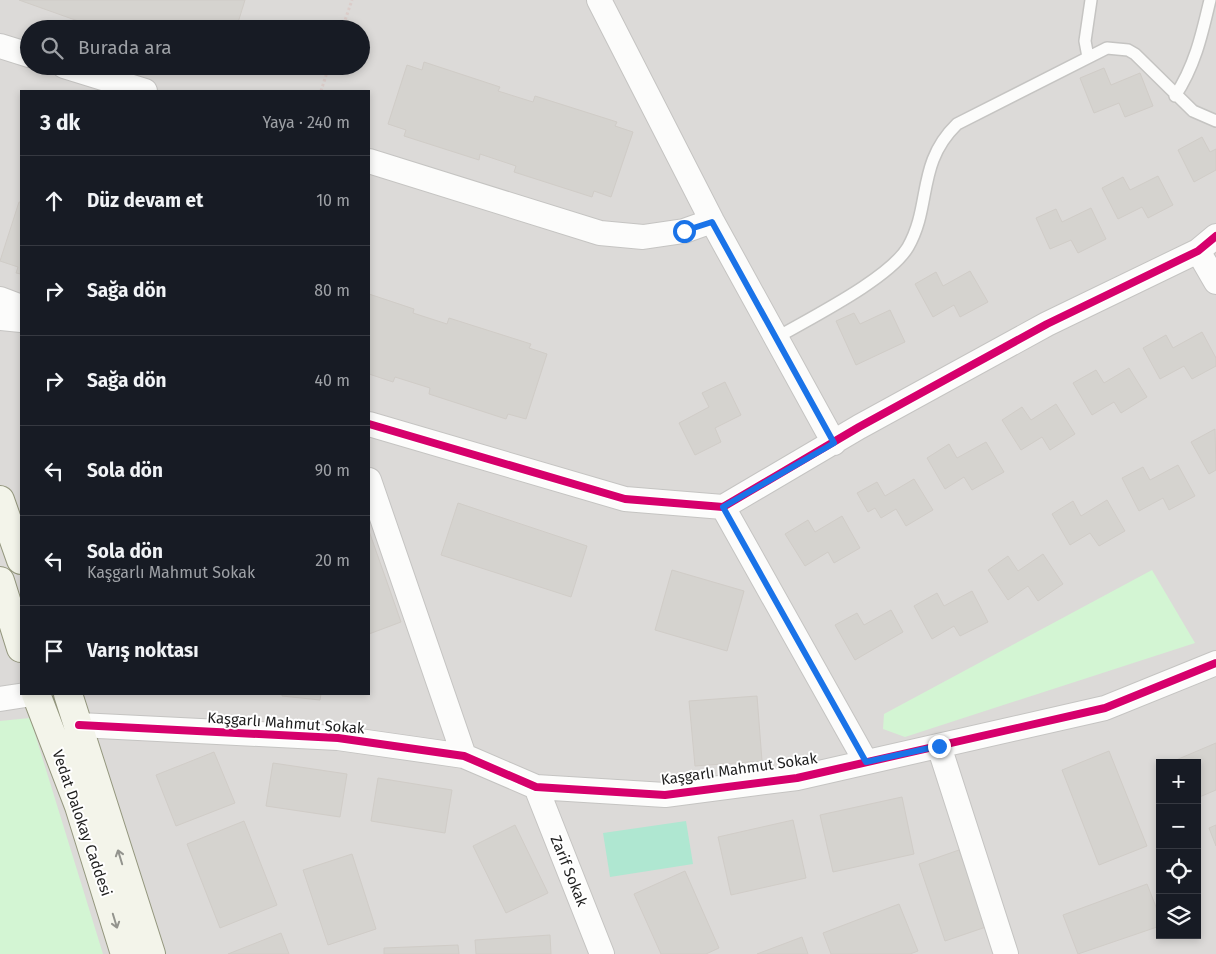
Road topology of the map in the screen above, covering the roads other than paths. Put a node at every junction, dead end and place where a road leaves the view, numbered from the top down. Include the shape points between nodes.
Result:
1 (599, 0) edge
2 (1091, 0) edge
3 (1210, 0) edge
4 (0, 46) edge
5 (20, 52) edge
6 (1088, 57) junction
7 (93, 75) edge
8 (142, 90) edge
9 (1175, 96) junction
10 (1216, 121) edge
11 (370, 161) edge
12 (712, 222) junction
13 (1216, 236) edge
14 (1198, 251) junction
15 (1216, 282) edge
16 (0, 299) edge
17 (20, 307) edge
18 (0, 318) edge
19 (20, 320) edge
20 (776, 338) junction
21 (370, 424) edge
22 (834, 443) junction
23 (370, 483) edge
24 (0, 500) edge
25 (723, 507) junction
26 (20, 557) edge
27 (0, 581) edge
28 (20, 645) edge
29 (1216, 663) edge
30 (27, 695) edge
31 (34, 695) edge
32 (68, 695) edge
33 (0, 699) edge
34 (79, 725) junction
35 (939, 746) junction
36 (464, 756) junction
37 (866, 762) junction
38 (536, 787) junction
39 (126, 954) edge
40 (151, 954) edge
41 (602, 954) edge
42 (1005, 954) edge

1 - 12 street
2 - 6 lane via 1084,41
3 - 9 lane via 1200,46 1186,80
4 - 5 street
6 - 9 lane via 1107,48 1128,50 1143,59
6 - 20 lane via 957,124 934,154 914,235 900,258 876,278
7 - 8 street
9 - 10 lane via 1193,111
11 - 12 street via 600,233 643,237 684,231
12 - 20 street
13 - 14 street
14 - 15 street
14 - 22 street via 1047,324
16 - 17 street
18 - 19 street
20 - 22 street
21 - 25 street via 625,499
22 - 25 street
23 - 36 street
24 - 26 main road
25 - 37 street
27 - 28 main road
29 - 35 street, Kaşgarlı Mahmut Sokak via 1105,708
30 - 33 street
31 -> 39 main road, Vedat Dalokay Caddesi via 79,806
32 - 34 main road, Vedat Dalokay Caddesi
34 - 36 street, Kaşgarlı Mahmut Sokak via 338,738
40 -> 34 main road, Vedat Dalokay Caddesi
35 - 37 street, Kaşgarlı Mahmut Sokak
35 - 42 street
36 - 38 street, Kaşgarlı Mahmut Sokak
37 - 38 street, Kaşgarlı Mahmut Sokak via 797,778 665,795
38 - 41 street, Zarif Sokak

